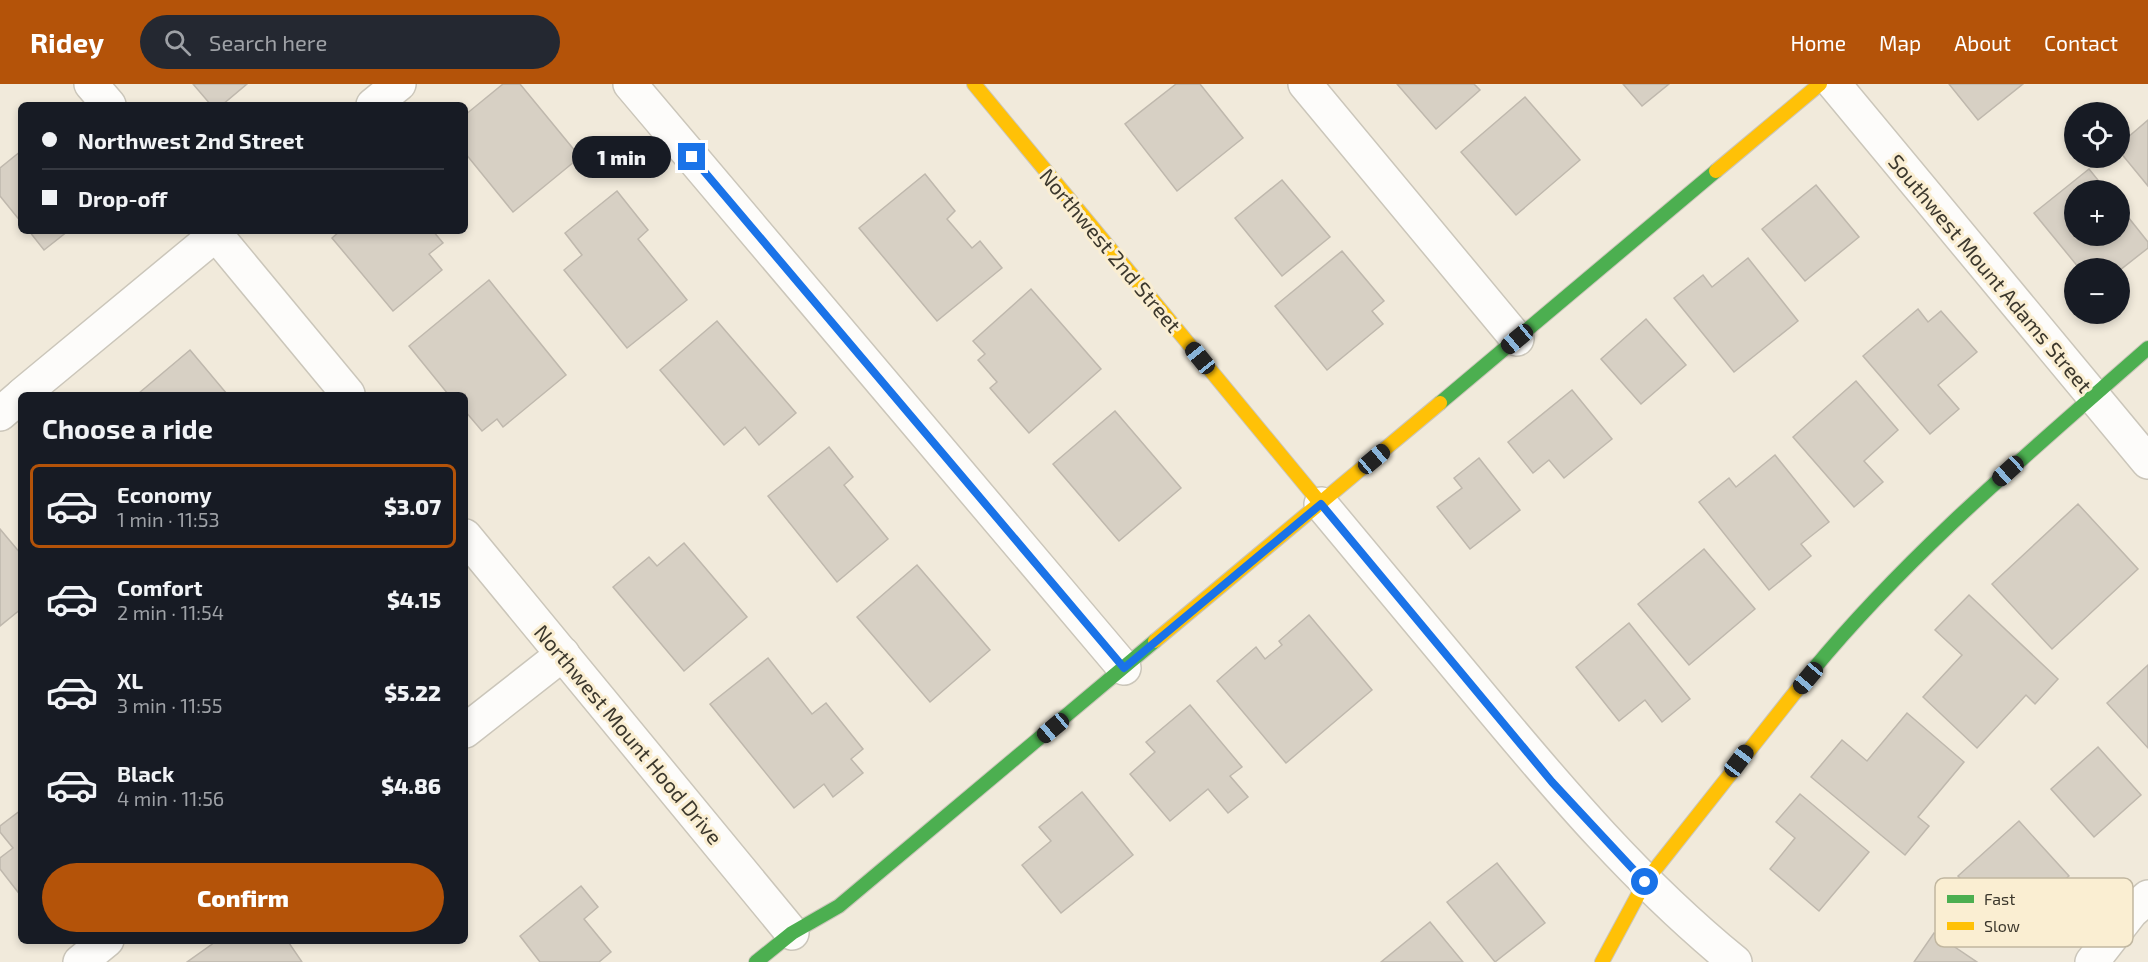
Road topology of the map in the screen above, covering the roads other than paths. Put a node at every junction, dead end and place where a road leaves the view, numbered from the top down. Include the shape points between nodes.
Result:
1 (91, 84) edge
2 (399, 84) edge
3 (630, 84) edge
4 (974, 84) edge
5 (1305, 84) edge
6 (1820, 84) edge
7 (1833, 84) edge
8 (106, 102) edge
9 (377, 102) edge
10 (214, 234) edge
11 (218, 234) edge
12 (1517, 339) junction
13 (2148, 348) edge
14 (26, 392) edge
15 (346, 392) edge
16 (2092, 395) junction
17 (18, 398) edge
18 (0, 414) edge
19 (2148, 462) edge
20 (1321, 504) junction
21 (468, 540) edge
22 (563, 654) junction
23 (1124, 668) junction
24 (468, 729) edge
25 (1645, 882) junction
26 (2148, 897) edge
27 (2133, 911) edge
28 (792, 933) junction
29 (102, 944) edge
30 (2104, 947) edge
31 (80, 962) edge
32 (756, 962) edge
33 (1602, 962) edge
34 (1735, 962) edge
35 (2092, 962) edge

1 - 8 street
2 - 9 street
3 - 23 street
4 - 20 street, Northwest 2nd Street
5 - 12 street
6 - 12 street
7 - 16 street, Southwest Mount Adams Street
10 - 14 street
11 - 15 street
12 - 20 street
13 - 16 street
16 - 19 street, Southwest Mount Adams Street
16 - 25 street via 1895,578 1752,744
17 - 18 street
20 - 23 street
20 - 25 street, Northwest 2nd Street via 1552,782
21 - 22 street, Northwest Mount Hood Drive
22 - 24 street
22 - 28 street, Northwest Mount Hood Drive
23 - 28 street via 839,906
25 - 33 street
25 - 34 street, Northwest 2nd Street
26 - 27 street
28 - 32 street
29 - 31 street
30 - 35 street

